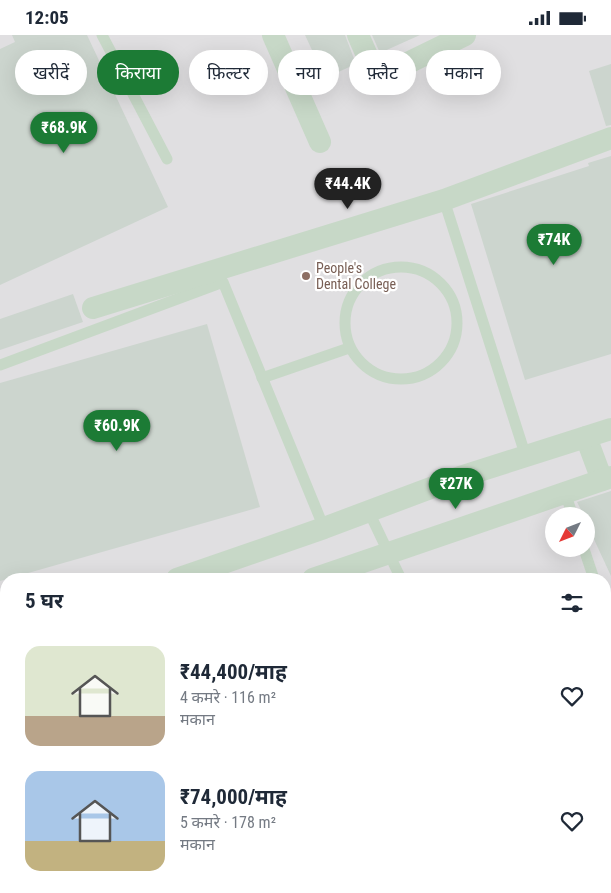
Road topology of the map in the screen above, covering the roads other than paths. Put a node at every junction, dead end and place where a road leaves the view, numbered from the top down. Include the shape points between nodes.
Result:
1 (102, 35) edge
2 (273, 35) edge
3 (358, 35) edge
4 (465, 35) edge
5 (611, 138) edge
6 (320, 142) dead end
7 (167, 159) dead end
8 (444, 200) junction
9 (93, 307) dead end
10 (349, 347) junction
11 (0, 365) edge
12 (262, 377) junction
13 (611, 429) edge
14 (586, 437) junction
15 (526, 457) junction
16 (606, 479) edge
17 (565, 493) junction
18 (570, 507) edge
19 (369, 511) junction
20 (324, 528) junction
21 (388, 553) junction
22 (587, 557) edge
23 (194, 573) edge
24 (330, 573) edge
25 (398, 573) edge
26 (592, 573) edge

1 - 7 lane
2 - 6 street
3 - 4 street via 377,78
5 - 8 street
8 - 9 street
8 - 15 lane
10 - 10 lane via 345,313 351,295 364,280 380,271 399,267 417,269 433,277 446,290 454,306 457,324 454,342 446,358 416,378 398,380 380,376 363,366
10 - 12 lane
11 - 12 lane via 223,282
12 - 20 lane
13 - 14 street
14 - 15 street
14 - 16 street
15 - 19 street via 460,477
16 - 17 street
17 - 18 lane
17 - 21 street
19 - 20 street
19 - 21 lane
20 - 23 street
21 - 24 street
21 - 25 lane
22 - 26 lane

